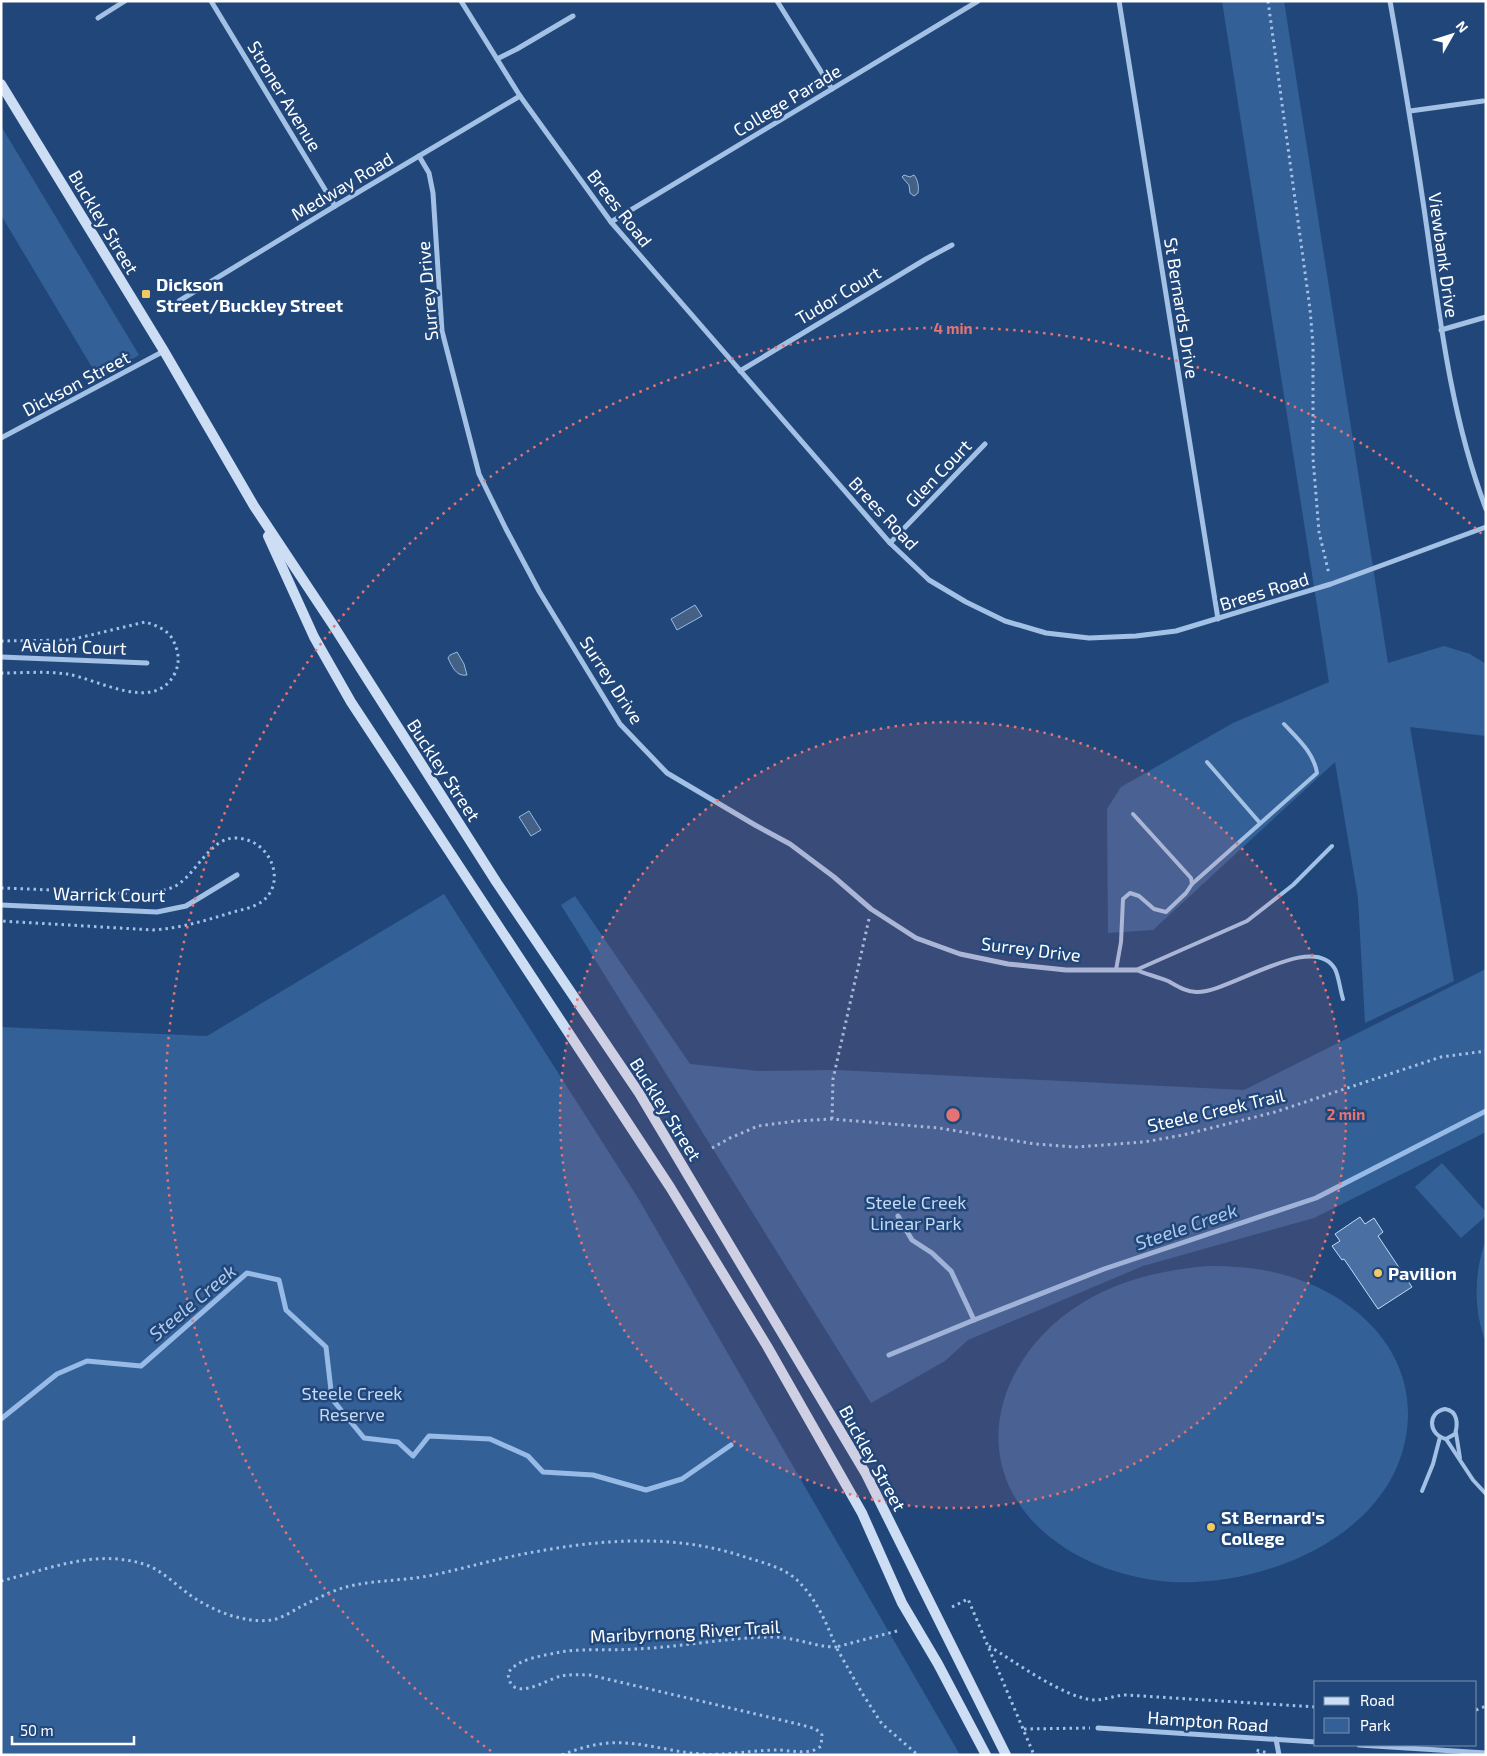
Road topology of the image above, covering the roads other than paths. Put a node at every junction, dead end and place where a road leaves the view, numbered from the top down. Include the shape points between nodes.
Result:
1 (125, 1) edge
2 (211, 1) edge
3 (461, 1) edge
4 (778, 1) edge
5 (978, 1) edge
6 (1119, 1) edge
7 (1390, 1) edge
8 (573, 16) dead end
9 (98, 18) dead end
10 (497, 59) junction
11 (1, 84) edge
12 (832, 89) junction
13 (520, 96) junction
14 (1483, 101) dead end
15 (1410, 111) junction
16 (419, 156) junction
17 (335, 206) junction
18 (610, 222) junction
19 (952, 245) dead end
20 (179, 301) dead end
21 (1486, 317) edge
22 (1441, 330) junction
23 (164, 351) junction
24 (740, 371) junction
25 (1, 438) edge
26 (985, 444) dead end
27 (254, 506) junction
28 (1486, 510) edge
29 (1486, 527) edge
30 (890, 543) junction
31 (1218, 619) junction
32 (1, 657) edge
33 (147, 662) dead end
34 (1284, 724) dead end
35 (1207, 762) dead end
36 (1133, 814) dead end
37 (1260, 824) junction
38 (1332, 846) dead end
39 (237, 875) dead end
40 (1192, 884) junction
41 (1, 905) edge
42 (1116, 970) junction
43 (1136, 970) junction
44 (1343, 999) dead end
45 (1456, 1431) junction
46 (1440, 1437) junction
47 (1446, 1439) junction
48 (1461, 1460) junction
49 (1422, 1491) dead end
50 (1486, 1494) edge
51 (1098, 1728) road end
52 (1276, 1740) junction
53 (1314, 1742) edge
54 (1375, 1746) edge
55 (1486, 1753) edge
56 (986, 1755) edge
57 (1006, 1755) edge
58 (1278, 1755) edge

1 - 9 street
2 - 17 street, Stroner Avenue
3 - 10 street, Brees Road
4 - 12 street
5 - 12 street, College Parade
6 - 31 street, St Bernards Drive
7 - 15 street, Viewbank Drive
8 - 10 street
10 - 13 street, Brees Road
11 - 23 main road, Buckley Street
12 - 18 street, College Parade
13 - 16 street, Medway Road
13 - 18 street, Brees Road
14 - 15 street
15 - 22 street, Viewbank Drive
16 - 17 street, Medway Road
16 - 42 street, Surrey Drive via 429,173 433,193 442,331 479,474 539,591 620,724 667,772 790,844 871,909 916,938 960,954 1008,964 1066,970
17 - 20 street, Medway Road
18 - 24 street, Brees Road
19 - 24 street, Tudor Court
21 - 22 street
22 - 28 street, Viewbank Drive via 1462,436
23 - 25 street, Dickson Street
23 - 27 main road, Buckley Street
24 - 30 street, Brees Road
26 - 30 street, Glen Court
27 - 56 main road, Buckley Street via 314,636 351,702 670,1187 767,1346 862,1513 902,1603
27 - 57 main road, Buckley Street via 497,883 644,1102 866,1474
29 - 31 street, Brees Road via 1331,584
30 - 31 street, Brees Road via 929,580 966,602 1005,621 1046,633 1089,638 1136,636 1176,631
32 - 33 street, Avalon Court
34 - 37 lane via 1306,748 1317,773
35 - 37 lane
36 - 40 lane
37 - 40 lane
38 - 43 lane via 1293,885 1247,921
39 - 41 street, Warrick Court via 186,906 157,912
40 - 42 lane via 1166,912 1154,909 1130,893 1123,899
42 - 43 street, Surrey Drive
43 - 44 lane via 1197,992 1211,990 1292,959 1312,956 1325,959 1335,969
45 - 46 lane via 1455,1414 1450,1410 1440,1410 1432,1420 1432,1427
45 - 47 lane
45 - 48 lane
46 - 47 lane
46 - 49 lane
47 - 48 lane
48 - 50 lane
51 - 52 street, Hampton Road
52 - 53 street, Hampton Road
52 - 58 street
54 - 55 street

